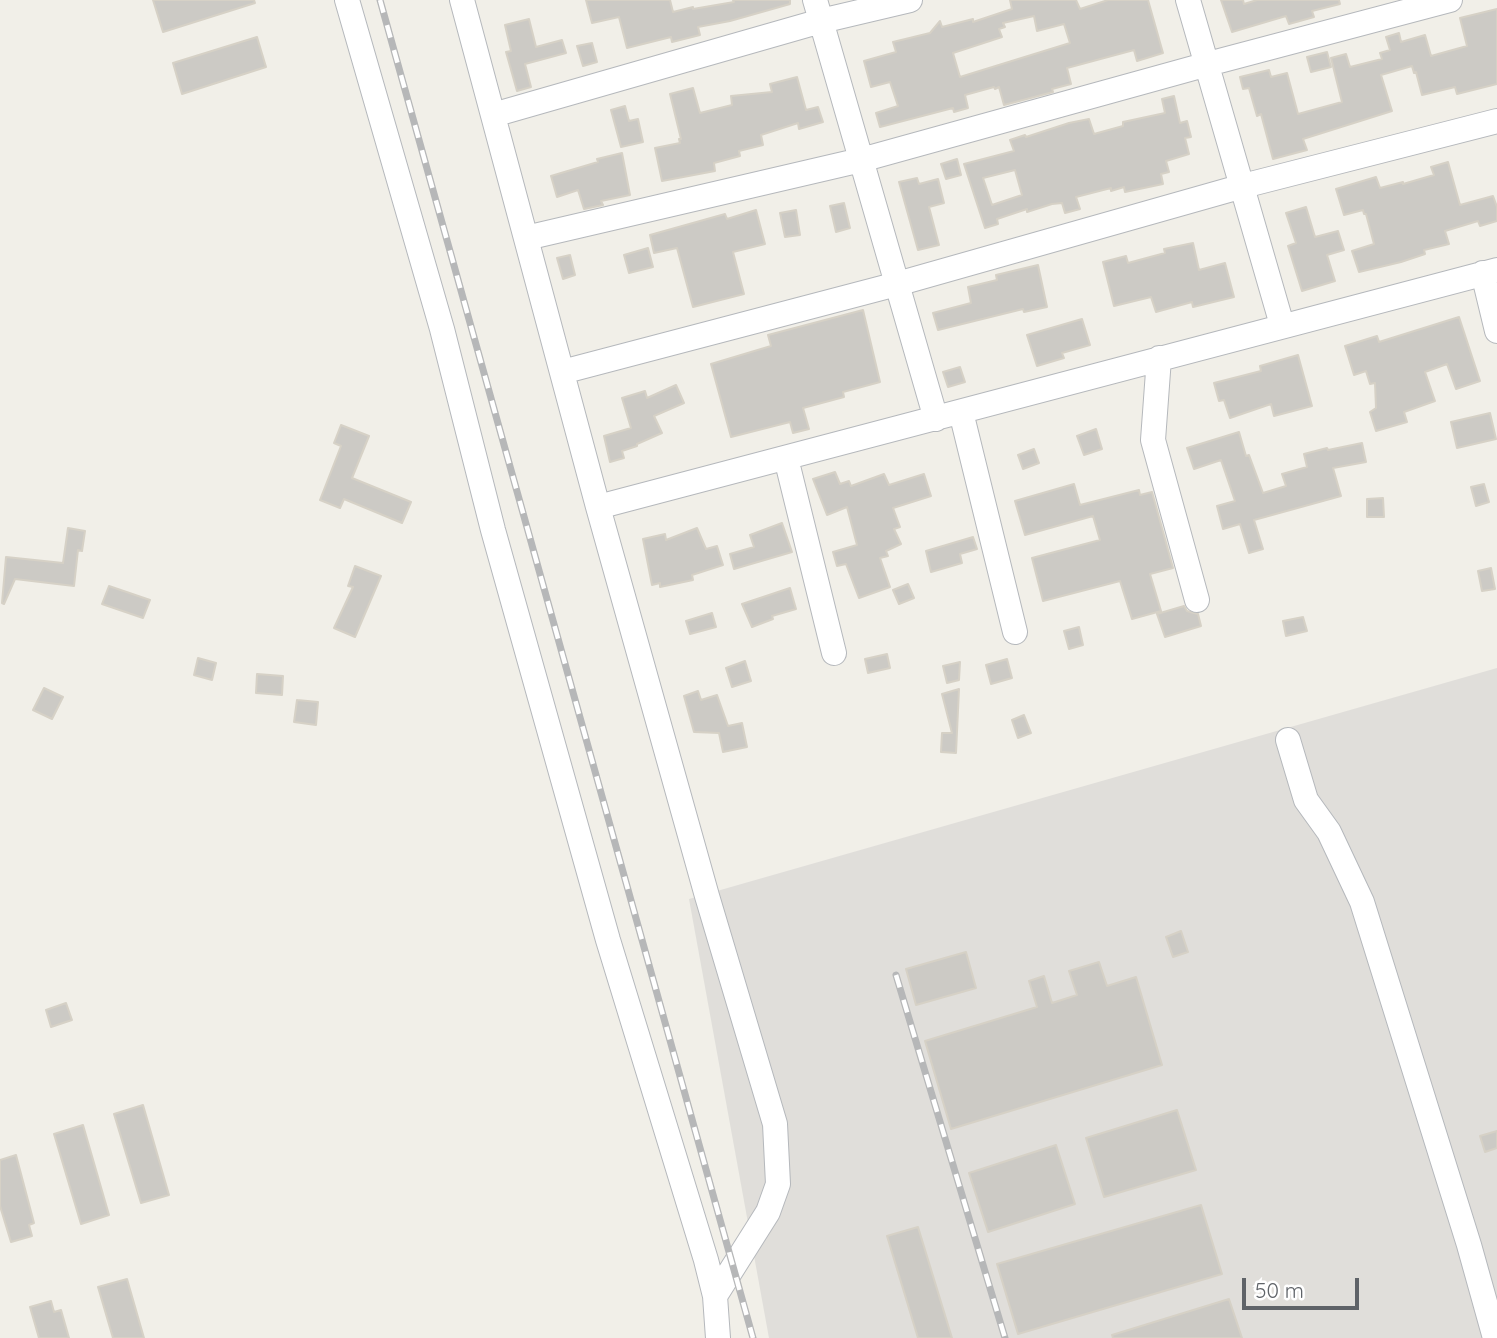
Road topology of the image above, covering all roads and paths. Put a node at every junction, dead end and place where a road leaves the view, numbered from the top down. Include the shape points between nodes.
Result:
1 (346, 0) edge
2 (464, 0) edge
3 (910, 0) edge
4 (1188, 0) edge
5 (1450, 0) edge
6 (818, 10) edge
7 (1208, 64) junction
8 (493, 115) junction
9 (1497, 121) edge
10 (861, 160) junction
11 (1242, 186) junction
12 (526, 238) junction
13 (1490, 271) edge
14 (897, 284) junction
15 (1282, 325) junction
16 (1497, 331) edge
17 (1159, 358) junction
18 (562, 372) junction
19 (961, 412) junction
20 (936, 419) junction
21 (786, 458) junction
22 (598, 507) junction
23 (1197, 600) dead end
24 (1016, 632) dead end
25 (834, 653) dead end
26 (1288, 740) dead end
27 (715, 1296) junction
28 (718, 1338) edge
29 (1495, 1338) edge

1 - 27 street via 442,329 608,940
2 - 8 street
3 - 6 street
4 - 7 street
5 - 7 street
6 - 8 street
6 - 10 street
7 - 10 street
7 - 11 street
8 - 12 street
9 - 11 street
10 - 12 street
10 - 14 street
11 - 14 street
11 - 15 street
12 - 18 street
13 - 15 street
13 - 16 street
14 - 18 street
14 - 20 street
15 - 17 street
17 - 19 street
17 - 23 street via 1153,440
18 - 22 street
19 - 20 street
19 - 24 street
20 - 21 street
21 - 22 street
21 - 25 street
22 - 27 street via 775,1124 778,1184 768,1212
26 - 29 street via 1306,800 1329,832 1362,902
27 - 28 street

